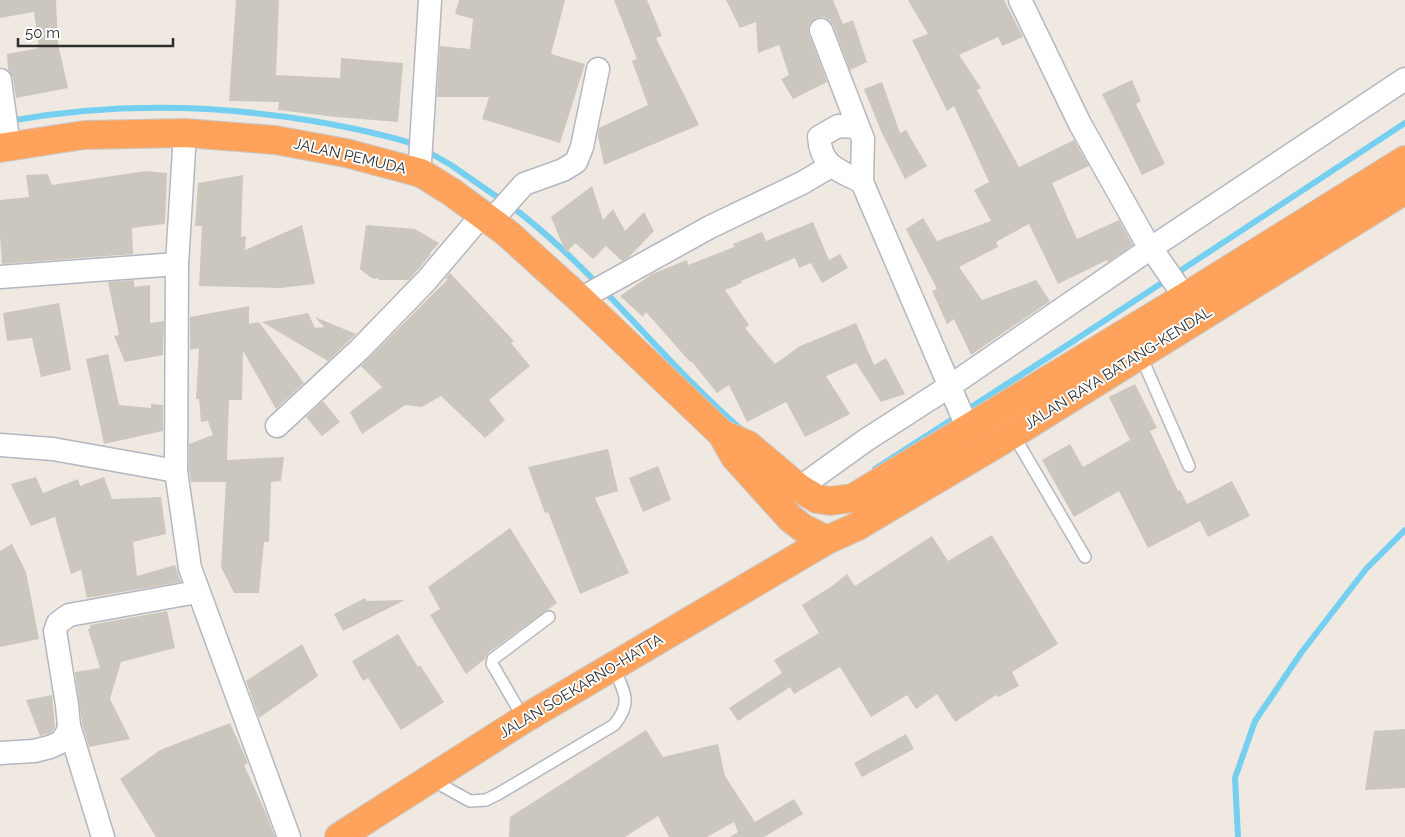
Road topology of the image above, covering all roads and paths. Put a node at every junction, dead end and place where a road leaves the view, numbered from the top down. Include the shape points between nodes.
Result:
1 (430, 0) edge
2 (1020, 0) edge
3 (821, 30) dead end
4 (598, 69) dead end
5 (1405, 79) edge
6 (0, 80) edge
7 (858, 127) junction
8 (185, 133) junction
9 (5, 143) edge
10 (1405, 160) edge
11 (831, 166) junction
12 (420, 167) junction
13 (862, 182) junction
14 (1405, 190) edge
15 (491, 216) junction
16 (1151, 248) junction
17 (177, 264) junction
18 (0, 277) edge
19 (1184, 294) junction
20 (587, 296) junction
21 (1140, 354) junction
22 (952, 392) junction
23 (966, 424) junction
24 (277, 426) dead end
25 (722, 434) junction
26 (1013, 434) junction
27 (0, 444) edge
28 (1189, 466) dead end
29 (176, 471) junction
30 (800, 488) junction
31 (853, 498) joint
32 (827, 540) junction
33 (1085, 557) dead end
34 (197, 592) junction
35 (549, 617) dead end
36 (612, 666) junction
37 (524, 719) junction
38 (69, 726) junction
39 (0, 753) edge
40 (430, 779) junction
41 (344, 835) edge
42 (103, 837) edge
43 (289, 837) edge

1 - 12 street
2 - 16 street via 1080,124
3 - 7 street
4 - 15 street via 576,162 524,184
5 - 16 street
6 - 9 street via 5,108
7 - 11 street via 838,126 819,137 820,148
7 - 13 street via 863,139
8 - 9 highway, JALAN PEMUDA via 84,135
8 - 12 highway, JALAN PEMUDA via 275,140
8 - 17 street
10 - 19 highway, JALAN RAYA BATANG-KENDAL
11 - 13 street
11 - 20 street via 710,227
12 - 15 highway, JALAN PEMUDA via 453,193
13 - 22 street
14 - 21 highway, JALAN RAYA BATANG-KENDAL
15 - 20 highway, JALAN PEMUDA via 507,233
15 - 24 street via 360,350
16 - 19 street
16 - 22 street
17 - 18 street
17 - 29 street
19 - 23 highway, JALAN RAYA BATANG-KENDAL
20 - 25 highway, JALAN PEMUDA
21 - 26 highway, JALAN RAYA BATANG-KENDAL
21 - 28 lane
22 - 23 street
22 - 30 street via 866,440
23 - 31 highway, JALAN RAYA BATANG-KENDAL
25 - 30 highway, JALAN PEMUDA via 748,445
25 - 32 highway, JALAN PEMUDA via 735,457 790,518
26 - 32 highway, JALAN RAYA BATANG-KENDAL via 856,527
26 - 33 lane
27 - 29 street via 53,449
29 - 34 street via 190,568
30 - 31 highway, JALAN PEMUDA via 817,499
32 - 36 highway, JALAN SOEKARNO-HATTA
34 - 38 street via 69,615 58,623 55,631
34 - 43 street
35 - 37 lane via 493,659 492,664
36 - 37 highway, JALAN SOEKARNO-HATTA
36 - 40 lane via 626,704 614,725 486,800 470,801
37 - 40 highway, JALAN SOEKARNO-HATTA
38 - 39 street via 61,742 50,747
38 - 42 street
40 - 41 highway, JALAN SOEKARNO-HATTA

